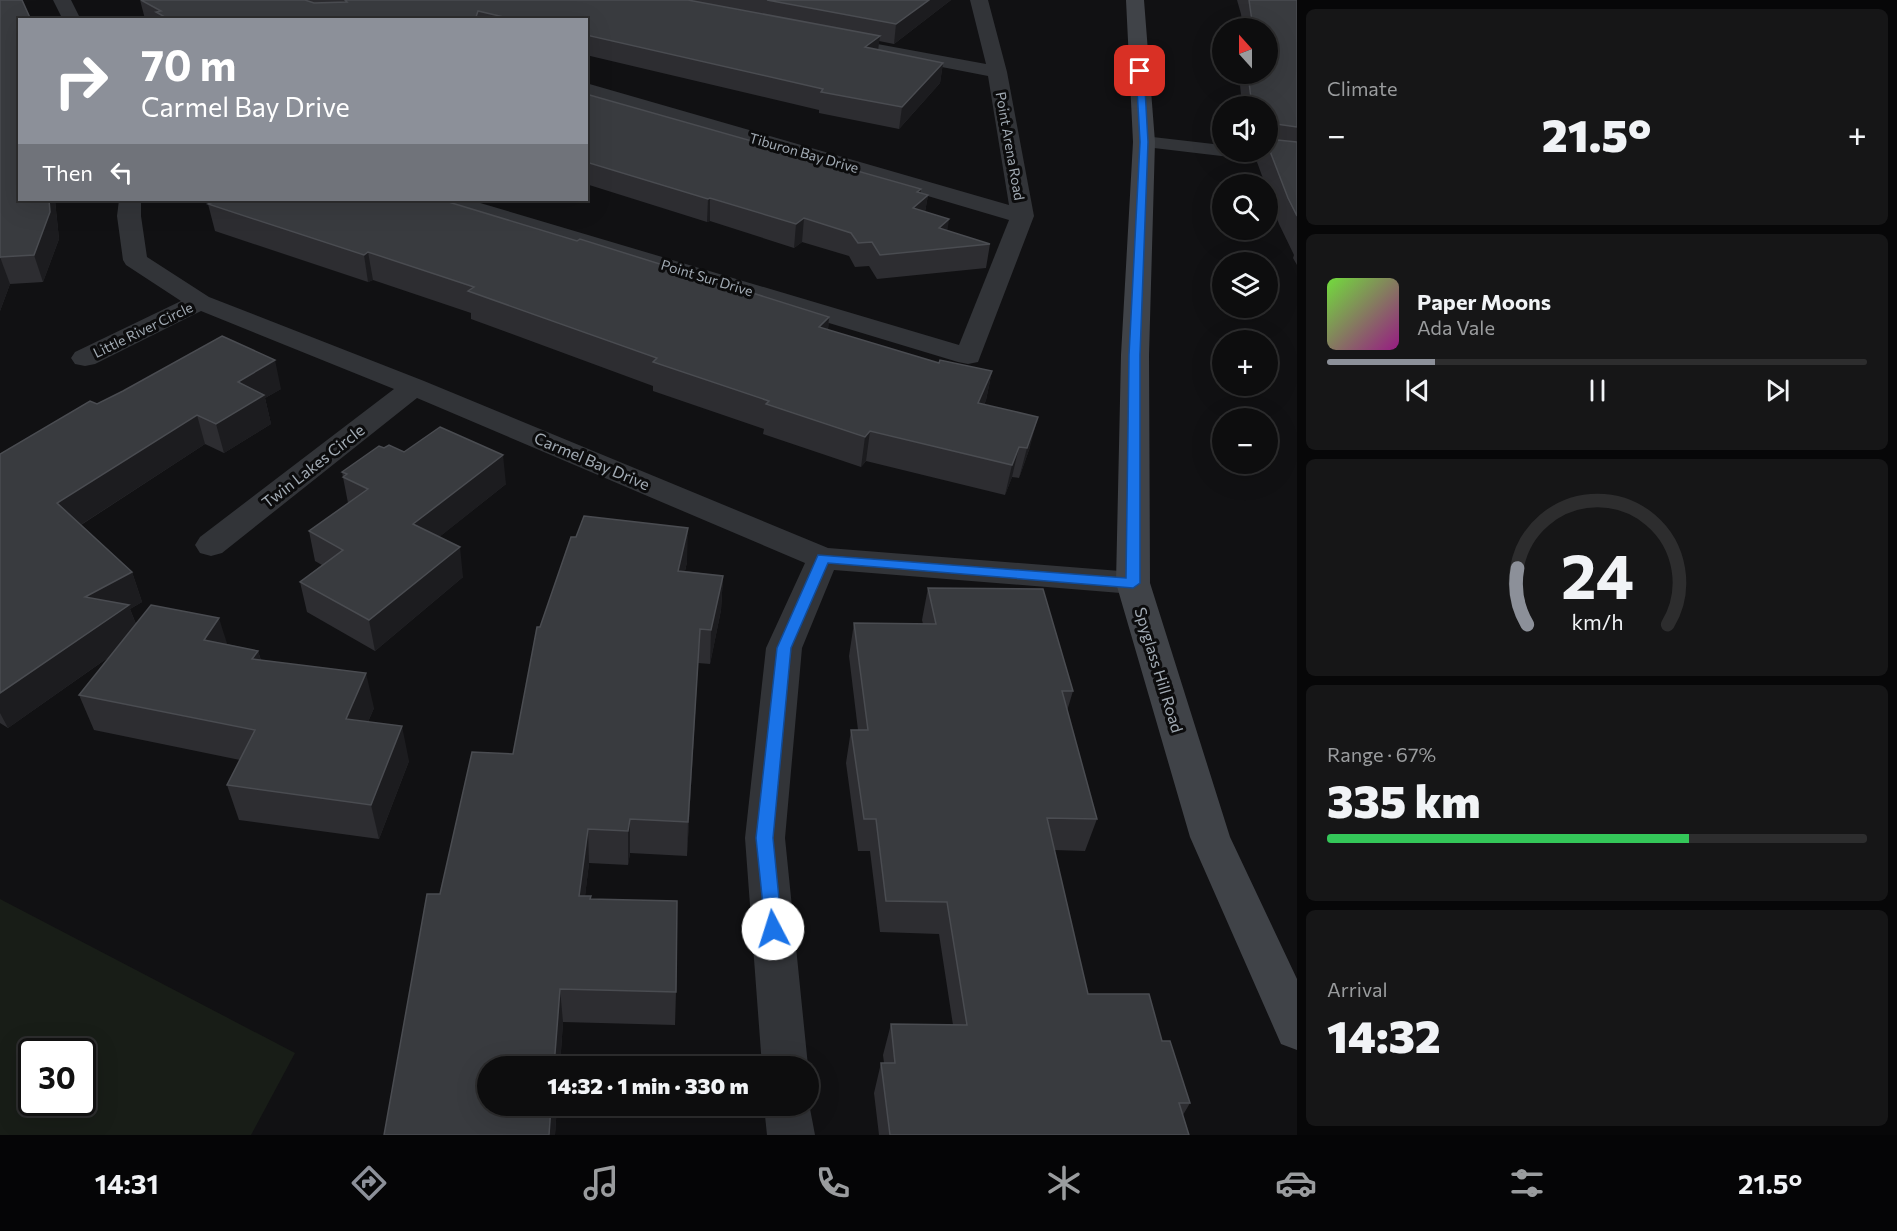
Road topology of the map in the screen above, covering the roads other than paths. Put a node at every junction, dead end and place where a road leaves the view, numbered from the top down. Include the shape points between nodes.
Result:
1 (62, 0) edge
2 (979, 0) edge
3 (1136, 0) edge
4 (71, 18) edge
5 (813, 36) edge
6 (998, 72) junction
7 (588, 90) edge
8 (1144, 142) junction
9 (1212, 150) edge
10 (1278, 157) edge
11 (1297, 159) edge
12 (130, 201) edge
13 (450, 201) edge
14 (1022, 216) junction
15 (200, 302) junction
16 (968, 356) joint
17 (85, 358) dead end
18 (414, 387) junction
19 (211, 545) dead end
20 (823, 558) junction
21 (1133, 583) junction
22 (1297, 1029) edge
23 (784, 1056) edge
24 (789, 1116) edge
25 (791, 1135) edge

1 - 4 street
2 - 6 street, Point Arena Road
3 - 8 main road, Spyglass Hill Road
5 - 6 street
6 - 14 street, Point Arena Road
7 - 14 street, Tiburon Bay Drive
8 - 9 street
8 - 21 main road, Spyglass Hill Road via 1135,355
10 - 11 street
12 - 15 street, Carmel Bay Drive via 135,260
13 - 16 street, Point Sur Drive
14 - 16 street, Point Arena Road
15 - 17 street, Little River Circle
15 - 18 street, Carmel Bay Drive
18 - 19 street, Twin Lakes Circle
18 - 20 street, Carmel Bay Drive
20 - 21 street, Carmel Bay Drive
20 - 23 street via 784,648 765,838
21 - 22 main road, Spyglass Hill Road via 1210,837
24 - 25 street

